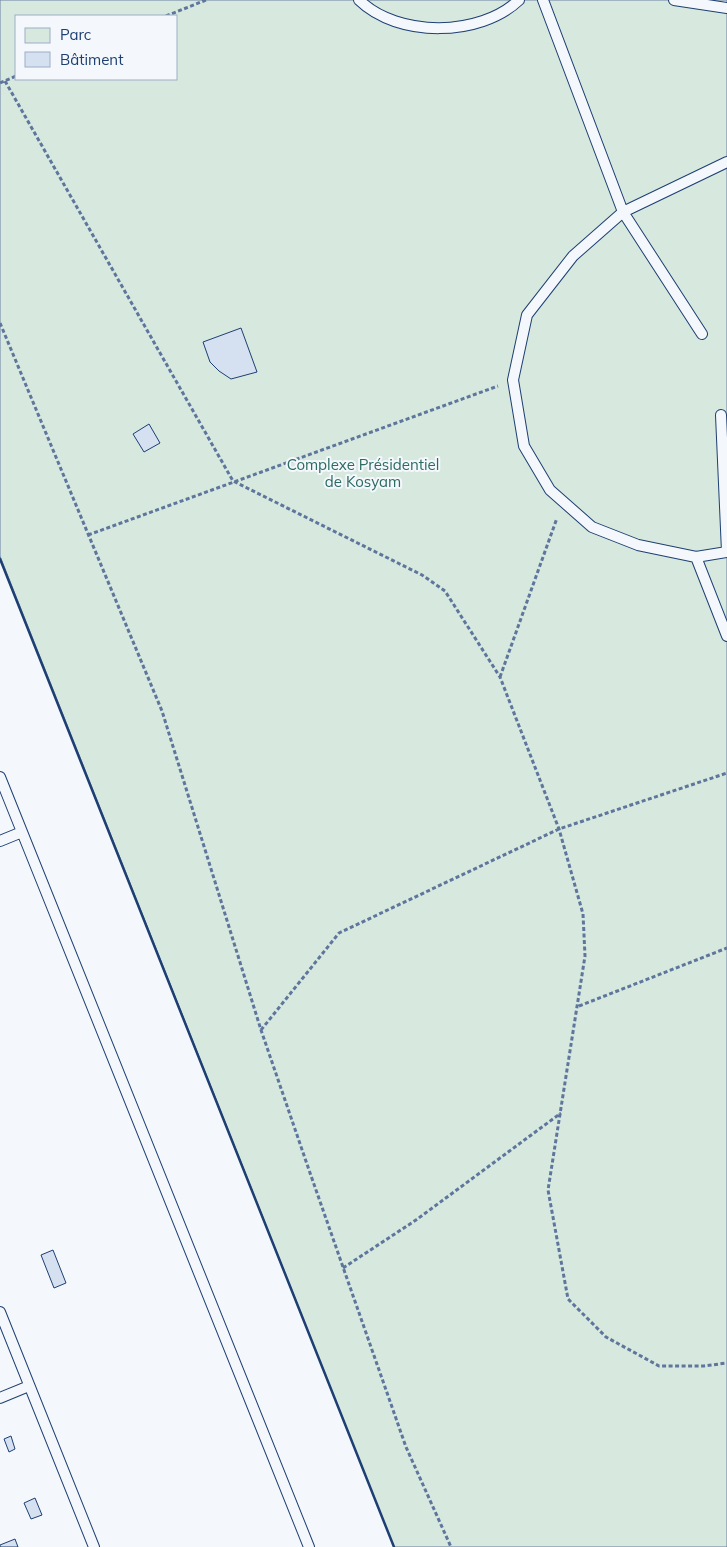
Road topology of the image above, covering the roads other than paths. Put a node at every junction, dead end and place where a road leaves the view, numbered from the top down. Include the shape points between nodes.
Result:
1 (359, 0) edge
2 (519, 0) edge
3 (543, 0) edge
4 (674, 0) edge
5 (727, 8) edge
6 (727, 162) edge
7 (623, 212) junction
8 (702, 334) dead end
9 (720, 415) dead end
10 (727, 552) edge
11 (696, 557) junction
12 (727, 636) edge
13 (0, 777) edge
14 (22, 832) junction
15 (0, 841) edge
16 (0, 1312) edge
17 (29, 1386) junction
18 (0, 1398) edge
19 (94, 1547) edge
20 (309, 1547) edge

1 - 2 lane via 391,19 422,28 454,28 485,20
3 - 7 lane
4 - 5 lane
6 - 7 lane
7 - 8 lane
7 - 11 lane via 573,256 527,315 513,380 524,446 550,490 592,527 638,545
9 - 10 lane
10 - 11 lane
11 - 12 lane
13 - 14 lane
14 - 15 lane
14 - 20 lane
16 - 17 lane
17 - 18 lane
17 - 19 lane

